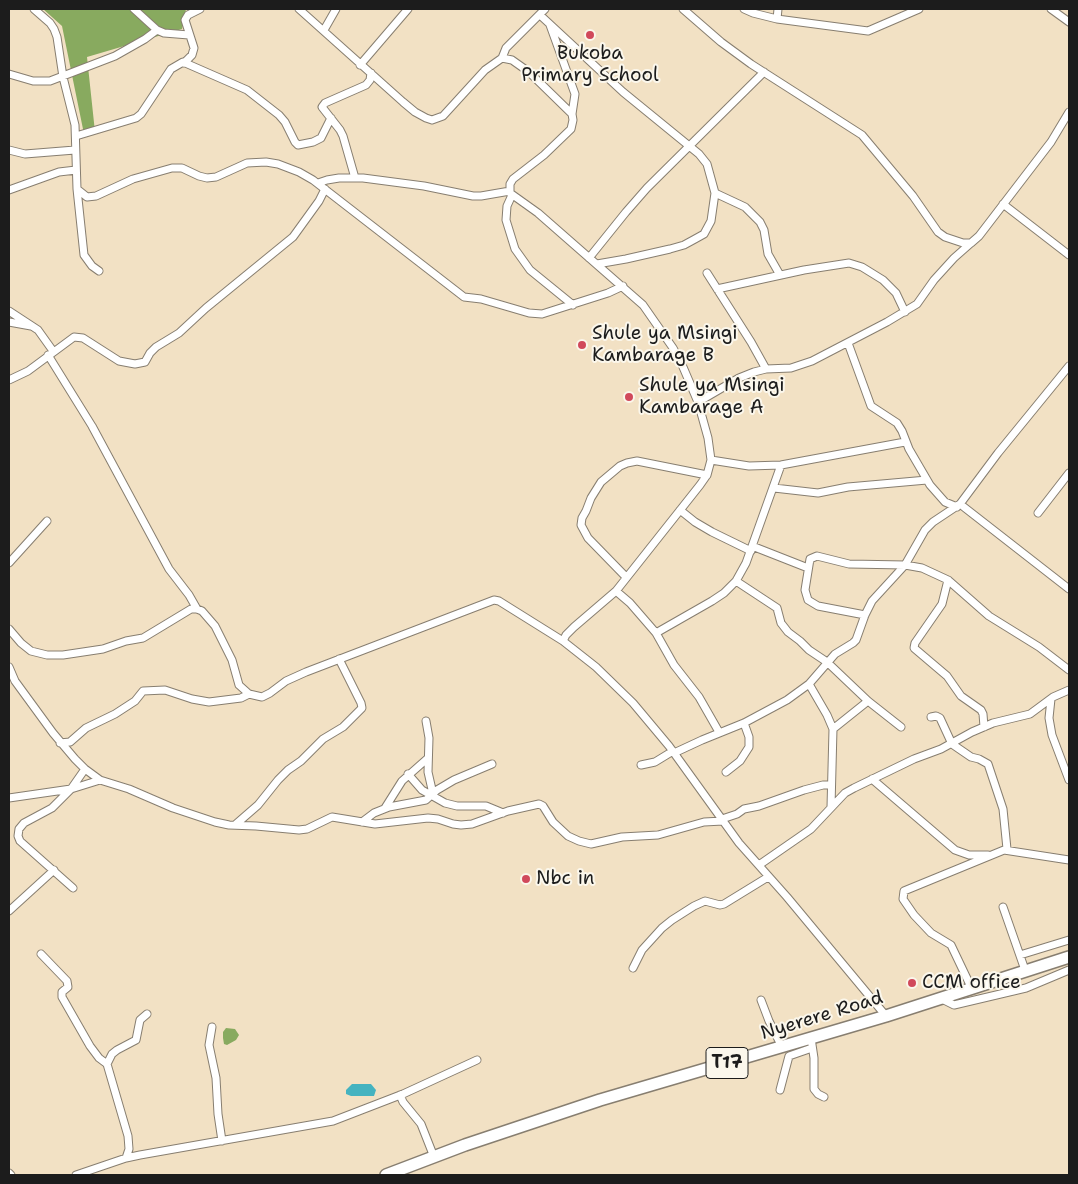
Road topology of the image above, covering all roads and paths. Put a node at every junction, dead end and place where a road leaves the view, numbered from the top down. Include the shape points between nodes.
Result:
1 (34, 9) edge
2 (134, 9) edge
3 (200, 9) edge
4 (299, 9) edge
5 (336, 9) edge
6 (408, 9) edge
7 (683, 9) edge
8 (744, 9) edge
9 (778, 9) edge
10 (918, 9) edge
11 (1051, 9) edge
12 (543, 12) edge
13 (777, 19) junction
14 (549, 22) junction
15 (1069, 22) edge
16 (157, 30) junction
17 (324, 30) junction
18 (190, 35) junction
19 (502, 58) junction
20 (184, 63) junction
21 (360, 64) junction
22 (764, 72) junction
23 (9, 74) edge
24 (371, 74) junction
25 (62, 77) junction
26 (1069, 112) edge
27 (572, 114) junction
28 (331, 118) junction
29 (76, 136) junction
30 (690, 145) junction
31 (9, 150) edge
32 (75, 150) junction
33 (76, 170) junction
34 (355, 178) junction
35 (318, 183) junction
36 (325, 189) junction
37 (9, 190) edge
38 (77, 190) junction
39 (511, 193) junction
40 (715, 193) junction
41 (1003, 204) junction
42 (971, 243) junction
43 (1069, 255) edge
44 (590, 258) junction
45 (597, 264) junction
46 (99, 271) dead end
47 (707, 273) dead end
48 (780, 275) junction
49 (623, 286) junction
50 (717, 289) junction
51 (572, 305) junction
52 (9, 311) edge
53 (904, 312) junction
54 (9, 322) edge
55 (33, 326) junction
56 (848, 343) junction
57 (51, 353) junction
58 (1069, 366) edge
59 (766, 369) junction
60 (9, 380) edge
61 (698, 402) junction
62 (905, 442) junction
63 (711, 460) junction
64 (781, 465) junction
65 (1069, 473) edge
66 (707, 475) junction
67 (927, 480) junction
68 (774, 488) junction
69 (958, 506) junction
70 (680, 510) junction
71 (1038, 513) dead end
72 (47, 521) dead end
73 (752, 548) junction
74 (9, 563) edge
75 (906, 565) junction
76 (808, 568) junction
77 (626, 578) junction
78 (948, 580) junction
79 (736, 581) junction
80 (1068, 585) edge
81 (616, 591) junction
82 (197, 609) junction
83 (865, 615) junction
84 (9, 629) edge
85 (656, 632) junction
86 (563, 641) junction
87 (339, 659) junction
88 (828, 662) junction
89 (9, 670) edge
90 (1069, 670) edge
91 (809, 684) junction
92 (1069, 690) edge
93 (249, 694) junction
94 (1051, 699) junction
95 (868, 701) junction
96 (931, 717) dead end
97 (426, 721) dead end
98 (744, 723) junction
99 (901, 727) dead end
100 (984, 727) junction
101 (833, 729) junction
102 (719, 732) junction
103 (60, 743) junction
104 (952, 744) junction
105 (674, 752) junction
106 (428, 758) junction
107 (492, 764) dead end
108 (641, 765) dead end
109 (85, 768) junction
110 (726, 772) dead end
111 (408, 774) junction
112 (872, 779) junction
113 (100, 780) junction
114 (1069, 780) edge
115 (831, 785) junction
116 (71, 789) junction
117 (432, 795) junction
118 (9, 798) edge
119 (831, 807) junction
120 (386, 808) junction
121 (503, 813) junction
122 (723, 820) junction
123 (362, 822) junction
124 (235, 825) junction
125 (1008, 850) junction
126 (991, 855) junction
127 (1069, 860) edge
128 (759, 865) junction
129 (54, 870) junction
130 (768, 877) junction
131 (73, 888) dead end
132 (1003, 907) dead end
133 (9, 911) edge
134 (1069, 940) edge
135 (41, 954) dead end
136 (1020, 955) junction
137 (1069, 956) edge
138 (633, 968) dead end
139 (1025, 970) junction
140 (1069, 970) edge
141 (971, 987) junction
142 (939, 998) junction
143 (761, 1000) dead end
144 (147, 1014) dead end
145 (886, 1016) junction
146 (212, 1026) dead end
147 (812, 1043) junction
148 (782, 1047) junction
149 (477, 1060) dead end
150 (107, 1064) junction
151 (780, 1090) dead end
152 (400, 1095) junction
153 (824, 1097) dead end
154 (222, 1141) junction
155 (434, 1157) junction
156 (126, 1158) junction
157 (76, 1175) edge
158 (386, 1175) edge

1 - 25 street via 54,29
2 - 16 street
3 - 18 street via 185,20
4 - 17 street
5 - 17 street
6 - 21 street
7 - 22 street
8 - 13 street
9 - 13 street
10 - 13 street via 868,31
11 - 15 street
12 - 14 street
12 - 19 street via 506,48
14 - 27 street via 575,94
14 - 30 street via 623,92
16 - 18 street
16 - 25 street via 115,56
17 - 21 street
18 - 20 street via 193,51
19 - 24 street via 485,70 449,111 432,120 415,112
19 - 27 street via 512,60 529,72
20 - 28 street via 247,90 279,115 296,145 321,138
20 - 29 street via 171,69 136,118
21 - 24 street
22 - 30 street
22 - 42 street via 862,135 913,196 938,232 953,240
23 - 25 street via 41,83
24 - 28 street via 366,84 323,104
25 - 29 street
26 - 41 street via 1051,142
27 - 39 street via 571,129 513,179
28 - 34 street via 343,136
29 - 32 street
30 - 40 street via 707,164
30 - 44 street via 626,212
31 - 32 street via 33,154
32 - 33 street
33 - 37 street via 59,172
33 - 38 street
34 - 35 street
34 - 39 street via 473,196
35 - 36 street
35 - 38 street via 299,172 266,162 247,163 207,178 182,168 172,168 134,179 92,197
36 - 51 street via 461,296 529,313 542,314
36 - 57 street via 293,237 179,333 156,347 145,362 119,361 78,336
38 - 46 street via 84,255
39 - 44 street
39 - 51 street via 506,220 515,249 530,270
40 - 45 street via 711,220 704,234 670,249
40 - 48 street via 745,207 760,222 768,254
41 - 42 street
41 - 43 street
42 - 53 street via 934,280 918,304
44 - 45 street
45 - 49 street
47 - 50 street
48 - 50 street
48 - 53 street via 849,262 872,272 891,288
49 - 51 street
49 - 61 street via 643,305 673,348
50 - 59 street
52 - 55 street
53 - 56 street
54 - 55 street
55 - 57 street via 43,335
56 - 59 street via 802,365
56 - 62 street via 871,406 897,423
57 - 60 street via 28,371
57 - 82 street via 169,569
58 - 69 street
59 - 61 street via 738,378
61 - 63 street
62 - 64 street
62 - 67 street
63 - 64 street via 749,466
63 - 66 street
64 - 68 street
65 - 71 street
66 - 70 street
66 - 77 street via 637,461 620,466 601,482 590,498 580,525
67 - 68 street via 818,493
67 - 69 street via 945,502
68 - 73 street
69 - 75 street via 928,526
69 - 80 street
70 - 73 street via 712,532
70 - 77 street
72 - 74 street
73 - 76 street
73 - 79 street
75 - 76 street via 849,564 817,556 810,559
75 - 78 street via 922,568
75 - 83 street via 880,591
76 - 83 street via 805,590 808,600 818,606
77 - 81 street
78 - 90 street via 983,611
78 - 100 street via 942,604 914,648 947,676 961,696 981,710
79 - 85 street via 712,601
79 - 88 street via 777,608 788,632
81 - 85 street
81 - 86 street via 574,627
82 - 84 street via 191,609 143,638 64,655 31,651
82 - 93 street via 215,626 232,660 237,681
83 - 88 street via 856,640 834,654
85 - 102 street
86 - 87 street via 494,600
86 - 105 street via 633,703
87 - 93 street via 295,676 262,697
87 - 124 street via 362,708 288,770 258,805
88 - 91 street
88 - 95 street
89 - 103 street
91 - 98 street
91 - 101 street
92 - 94 street
93 - 103 street via 209,702 165,690 143,691 116,714 86,728 70,742
94 - 100 street via 1030,714
94 - 114 street via 1049,718 1052,735
95 - 99 street
95 - 101 street
96 - 104 street via 940,718
97 - 106 street via 430,738
98 - 102 street
98 - 110 street via 749,747 740,761
100 - 104 street
101 - 115 street
102 - 105 street
103 - 109 street
104 - 112 street
104 - 125 street via 988,764 1003,809
105 - 108 street
105 - 122 street
106 - 111 street
106 - 117 street
107 - 117 street via 454,780
109 - 113 street
109 - 116 street
111 - 117 street via 422,790
111 - 120 street
112 - 119 street via 845,793
112 - 126 street via 955,850
113 - 116 street
113 - 124 street via 181,811
115 - 119 street
115 - 122 street via 744,809
116 - 118 street
116 - 129 street via 52,808 19,829 20,841
117 - 120 street via 422,801
117 - 121 street via 450,805 486,806
119 - 128 street via 811,829
120 - 123 street
121 - 122 street via 538,804 568,836 592,844
121 - 123 street via 461,825 428,818 375,824
122 - 128 street
123 - 124 street via 332,817 299,830
125 - 126 street
125 - 127 street
126 - 141 street via 906,888 902,893 905,903 923,925 951,945
128 - 130 street
129 - 131 street
129 - 133 street
130 - 138 street via 724,904 705,901 672,920 642,950
130 - 145 street
132 - 136 street
134 - 136 street
135 - 150 street via 67,981 68,987 62,992 62,997 90,1046
136 - 139 street
137 - 139 main road, Nyerere Road / T17
139 - 141 main road, Nyerere Road / T17
140 - 142 street via 1026,988 956,1004
141 - 142 main road, Nyerere Road / T17
142 - 145 main road, Nyerere Road / T17
143 - 148 street
144 - 150 street via 140,1020 136,1040 112,1054
145 - 147 main road, Nyerere Road / T17
146 - 154 street via 210,1045
147 - 148 main road, Nyerere Road / T17
147 - 151 street via 789,1056
147 - 153 street via 814,1089
148 - 155 main road, Nyerere Road / T17 via 600,1100
149 - 152 street
150 - 156 street via 128,1136
152 - 154 street via 334,1121
152 - 155 street via 421,1124
154 - 156 street
155 - 158 main road, Nyerere Road / T17
156 - 157 street

